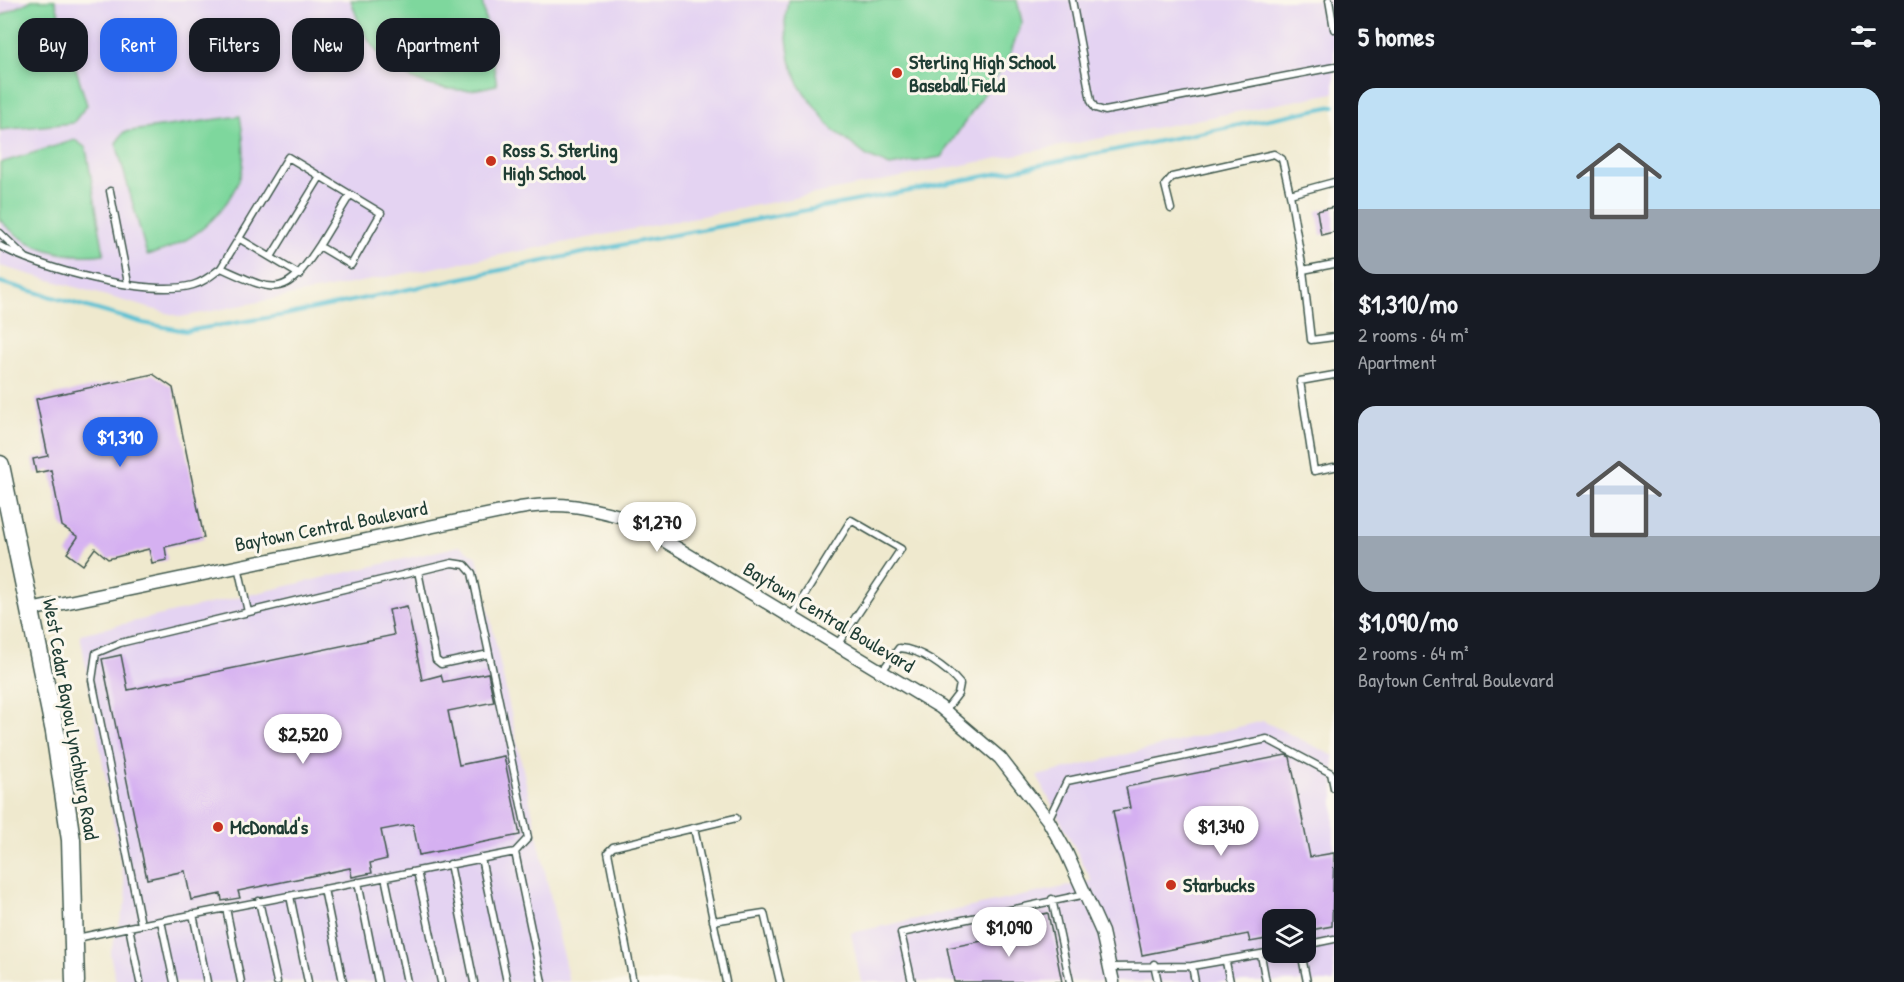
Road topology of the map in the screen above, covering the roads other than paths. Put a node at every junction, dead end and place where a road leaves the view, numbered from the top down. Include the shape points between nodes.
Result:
1 (1072, 0) edge
2 (1329, 0) edge
3 (1334, 30) edge
4 (1334, 67) edge
5 (320, 177) junction
6 (1334, 182) edge
7 (110, 191) dead end
8 (1290, 194) junction
9 (350, 195) junction
10 (1171, 209) dead end
11 (0, 233) edge
12 (240, 238) junction
13 (0, 246) edge
14 (319, 246) junction
15 (271, 257) junction
16 (26, 258) junction
17 (1334, 264) edge
18 (221, 268) junction
19 (1303, 270) junction
20 (300, 275) junction
21 (128, 283) junction
22 (1334, 337) edge
23 (1334, 375) edge
24 (0, 465) edge
25 (1334, 467) edge
26 (7, 534) edge
27 (237, 565) junction
28 (418, 571) junction
29 (30, 610) junction
30 (248, 612) junction
31 (791, 617) junction
32 (837, 645) junction
33 (489, 654) junction
34 (882, 672) junction
35 (945, 711) junction
36 (1334, 788) edge
37 (736, 818) dead end
38 (1048, 820) junction
39 (694, 828) junction
40 (515, 852) junction
41 (481, 858) junction
42 (450, 864) junction
43 (417, 871) junction
44 (385, 877) junction
45 (358, 882) junction
46 (324, 889) junction
47 (1087, 894) junction
48 (290, 896) junction
49 (1052, 899) junction
50 (260, 901) junction
51 (226, 908) junction
52 (193, 914) junction
53 (161, 921) junction
54 (713, 921) junction
55 (141, 924) junction
56 (129, 927) junction
57 (75, 939) junction
58 (1334, 939) edge
59 (1316, 943) edge
60 (1261, 954) joint
61 (1226, 962) junction
62 (1303, 963) edge
63 (1154, 964) junction
64 (1192, 966) junction
65 (1110, 967) junction
66 (75, 982) edge
67 (140, 982) edge
68 (174, 982) edge
69 (207, 982) edge
70 (242, 982) edge
71 (277, 982) edge
72 (308, 982) edge
73 (343, 982) edge
74 (378, 982) edge
75 (407, 982) edge
76 (441, 982) edge
77 (474, 982) edge
78 (507, 982) edge
79 (542, 982) edge
80 (633, 982) edge
81 (726, 982) edge
82 (780, 982) edge
83 (912, 982) edge
84 (1070, 982) edge
85 (1113, 982) edge
86 (1158, 982) edge
87 (1195, 982) edge
88 (1230, 982) edge
89 (1266, 982) edge
90 (1307, 982) edge

1 - 4 lane via 1091,101 1095,108 1105,111
2 - 3 lane
5 - 9 lane
5 - 12 lane via 288,157
5 - 15 lane
6 - 8 lane
7 - 21 lane
8 - 10 lane via 1282,159 1274,154 1172,177 1165,185
8 - 19 lane
9 - 14 lane
9 - 14 lane via 381,213 351,265
11 - 16 lane
12 - 15 lane
12 - 18 lane
13 - 16 lane
14 - 20 lane
15 - 20 lane
16 - 21 lane via 77,274
17 - 19 lane
18 - 20 lane via 266,287 278,286
18 - 21 lane via 192,285
19 - 22 lane via 1311,340
23 - 25 lane via 1300,381 1314,471
24 - 26 main road, West Cedar Bayou Lynchburg Road
26 - 29 main road, West Cedar Bayou Lynchburg Road
27 - 29 street, Baytown Central Boulevard
27 - 30 lane
27 - 31 street, Baytown Central Boulevard via 520,507 580,505 627,518
28 - 30 lane
28 - 33 lane via 452,563 465,566 472,573
28 - 33 lane via 436,660 441,664
29 - 57 main road, West Cedar Bayou Lynchburg Road via 55,732 71,840
30 - 55 lane via 120,643 96,653 92,680
31 - 32 street, Baytown Central Boulevard
31 - 32 lane via 851,520 901,549
32 - 34 street, Baytown Central Boulevard
33 - 40 lane via 528,838
34 - 35 street, Baytown Central Boulevard
34 - 35 lane via 899,648 917,653 960,684 958,694
35 - 38 street, Baytown Central Boulevard via 1000,758
36 - 38 lane via 1330,773 1267,739 1067,781
37 - 39 lane
38 - 47 street, Baytown Central Boulevard
39 - 54 lane
39 - 80 lane via 613,847 608,852
40 - 41 lane
40 - 79 lane
41 - 42 lane
41 - 78 lane
42 - 43 lane
42 - 77 lane
43 - 44 lane
43 - 76 lane
44 - 45 lane
44 - 75 lane
45 - 46 lane
45 - 74 lane
46 - 48 lane
46 - 73 lane
47 - 49 lane
47 - 65 street, Baytown Central Boulevard
48 - 50 lane
48 - 72 lane
49 - 83 lane via 901,933
49 - 84 lane
50 - 51 lane
50 - 71 lane
51 - 52 lane
51 - 70 lane
52 - 53 lane
52 - 69 lane
53 - 55 lane
53 - 68 lane
54 - 81 lane
54 - 82 lane via 764,913
55 - 56 lane
56 - 57 lane
56 - 67 lane
57 - 66 main road, West Cedar Bayou Lynchburg Road
58 - 59 lane
60 - 61 lane
60 - 89 lane
61 - 64 lane
61 - 88 lane
62 - 90 lane
63 - 64 lane
63 - 65 lane
63 - 86 lane
64 - 87 lane
65 - 85 street, Baytown Central Boulevard

